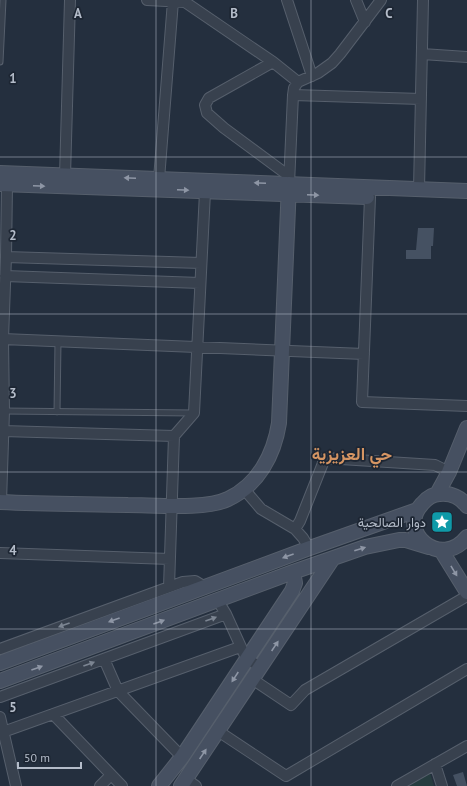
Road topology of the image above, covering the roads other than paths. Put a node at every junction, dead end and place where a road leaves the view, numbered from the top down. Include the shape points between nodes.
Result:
1 (4, 0) edge
2 (70, 0) edge
3 (147, 0) edge
4 (288, 0) edge
5 (356, 0) edge
6 (382, 0) edge
7 (423, 0) edge
8 (173, 1) edge
9 (186, 1) edge
10 (365, 22) junction
11 (422, 54) junction
12 (467, 57) edge
13 (0, 62) edge
14 (273, 62) junction
15 (312, 76) junction
16 (298, 82) junction
17 (293, 95) junction
18 (421, 99) junction
19 (65, 176) junction
20 (159, 179) junction
21 (2, 181) edge
22 (288, 185) junction
23 (419, 189) junction
24 (467, 191) edge
25 (205, 192) junction
26 (370, 197) junction
27 (467, 200) edge
28 (6, 257) junction
29 (201, 263) junction
30 (5, 276) junction
31 (200, 283) junction
32 (2, 333) edge
33 (58, 342) junction
34 (197, 348) junction
35 (282, 351) junction
36 (2, 353) edge
37 (364, 354) junction
38 (467, 406) edge
39 (4, 411) junction
40 (58, 412) junction
41 (194, 414) junction
42 (467, 428) edge
43 (3, 431) junction
44 (174, 436) junction
45 (449, 472) junction
46 (244, 489) junction
47 (437, 494) junction
48 (0, 502) edge
49 (172, 506) junction
50 (467, 506) edge
51 (417, 510) junction
52 (295, 529) junction
53 (467, 537) edge
54 (309, 548) junction
55 (435, 548) junction
56 (0, 553) edge
57 (333, 558) junction
58 (170, 559) junction
59 (294, 572) junction
60 (205, 586) junction
61 (169, 587) junction
62 (467, 592) edge
63 (467, 596) edge
64 (218, 601) junction
65 (226, 614) junction
66 (0, 648) edge
67 (243, 653) junction
68 (104, 659) junction
69 (0, 662) edge
70 (260, 667) junction
71 (467, 669) edge
72 (252, 679) junction
73 (0, 681) edge
74 (118, 691) junction
75 (0, 697) edge
76 (52, 714) junction
77 (0, 717) edge
78 (218, 731) junction
79 (2, 732) edge
80 (467, 746) edge
81 (182, 757) junction
82 (435, 764) junction
83 (112, 775) junction
84 (188, 784) edge
85 (16, 786) edge
86 (100, 786) edge
87 (122, 786) edge
88 (159, 786) edge
89 (397, 786) edge
90 (442, 786) edge

1 - 13 lane
2 - 19 street
3 - 8 street
4 - 15 street
5 - 10 street
6 - 10 street
7 - 11 street
8 - 9 street
8 - 20 street
9 - 14 street
10 - 15 street via 336,59
11 - 12 street
11 - 18 street
14 - 16 street
14 - 22 street via 209,98 205,108 207,114
15 - 16 street
16 - 17 street
17 - 18 street
17 - 22 street
18 - 23 street
20 -> 19 street
19 - 21 street
22 -> 20 street
21 -> 25 street
21 - 28 street
22 - 23 street
22 - 25 street
22 -> 26 street
22 - 35 street
23 - 24 street
25 - 29 street
26 - 27 street
26 - 37 street
28 - 29 street
28 - 30 street
29 - 31 street
30 - 31 street
30 - 32 street
31 - 34 street
32 - 33 street
32 - 36 street
33 - 34 street
33 - 40 lane
34 - 35 street
34 - 41 street
35 - 37 street
35 - 46 street via 279,424 276,437 263,468
36 - 39 street
37 - 38 street via 362,402
39 - 40 lane
39 - 43 street
40 - 41 lane
41 - 44 street
42 - 45 street
43 - 44 street
43 - 48 street
44 - 49 street
45 - 47 street
45 - 52 street via 435,465 325,458
46 - 49 street via 227,500 207,505
46 - 52 street via 261,509
47 - 50 street via 454,496
47 - 51 street via 425,500
48 - 49 street
49 - 58 street
51 - 54 street
51 - 55 street via 414,522 417,533
52 - 54 street
53 - 55 street via 456,547
54 -> 60 street
57 -> 55 street via 390,541 406,540
55 -> 62 street
56 - 58 street
57 - 59 street
70 -> 57 street
58 - 61 street
59 - 64 street
59 - 67 street via 296,583
60 - 61 street via 190,580
60 -> 69 street
61 -> 66 street
63 - 72 street via 304,690 291,705
64 - 65 street
73 -> 64 street
65 - 67 street
68 -> 65 street
67 - 70 street
67 - 74 street
67 -> 81 street
68 - 74 street
75 -> 68 street
70 - 72 street
71 - 78 street via 286,776
72 - 78 street
74 - 76 street
74 - 81 street
76 - 79 street
76 - 83 street
77 - 79 street
84 -> 78 street
79 - 85 street
80 - 82 street
81 - 88 street
82 - 89 street
82 - 90 street
83 - 86 street
83 - 87 street

